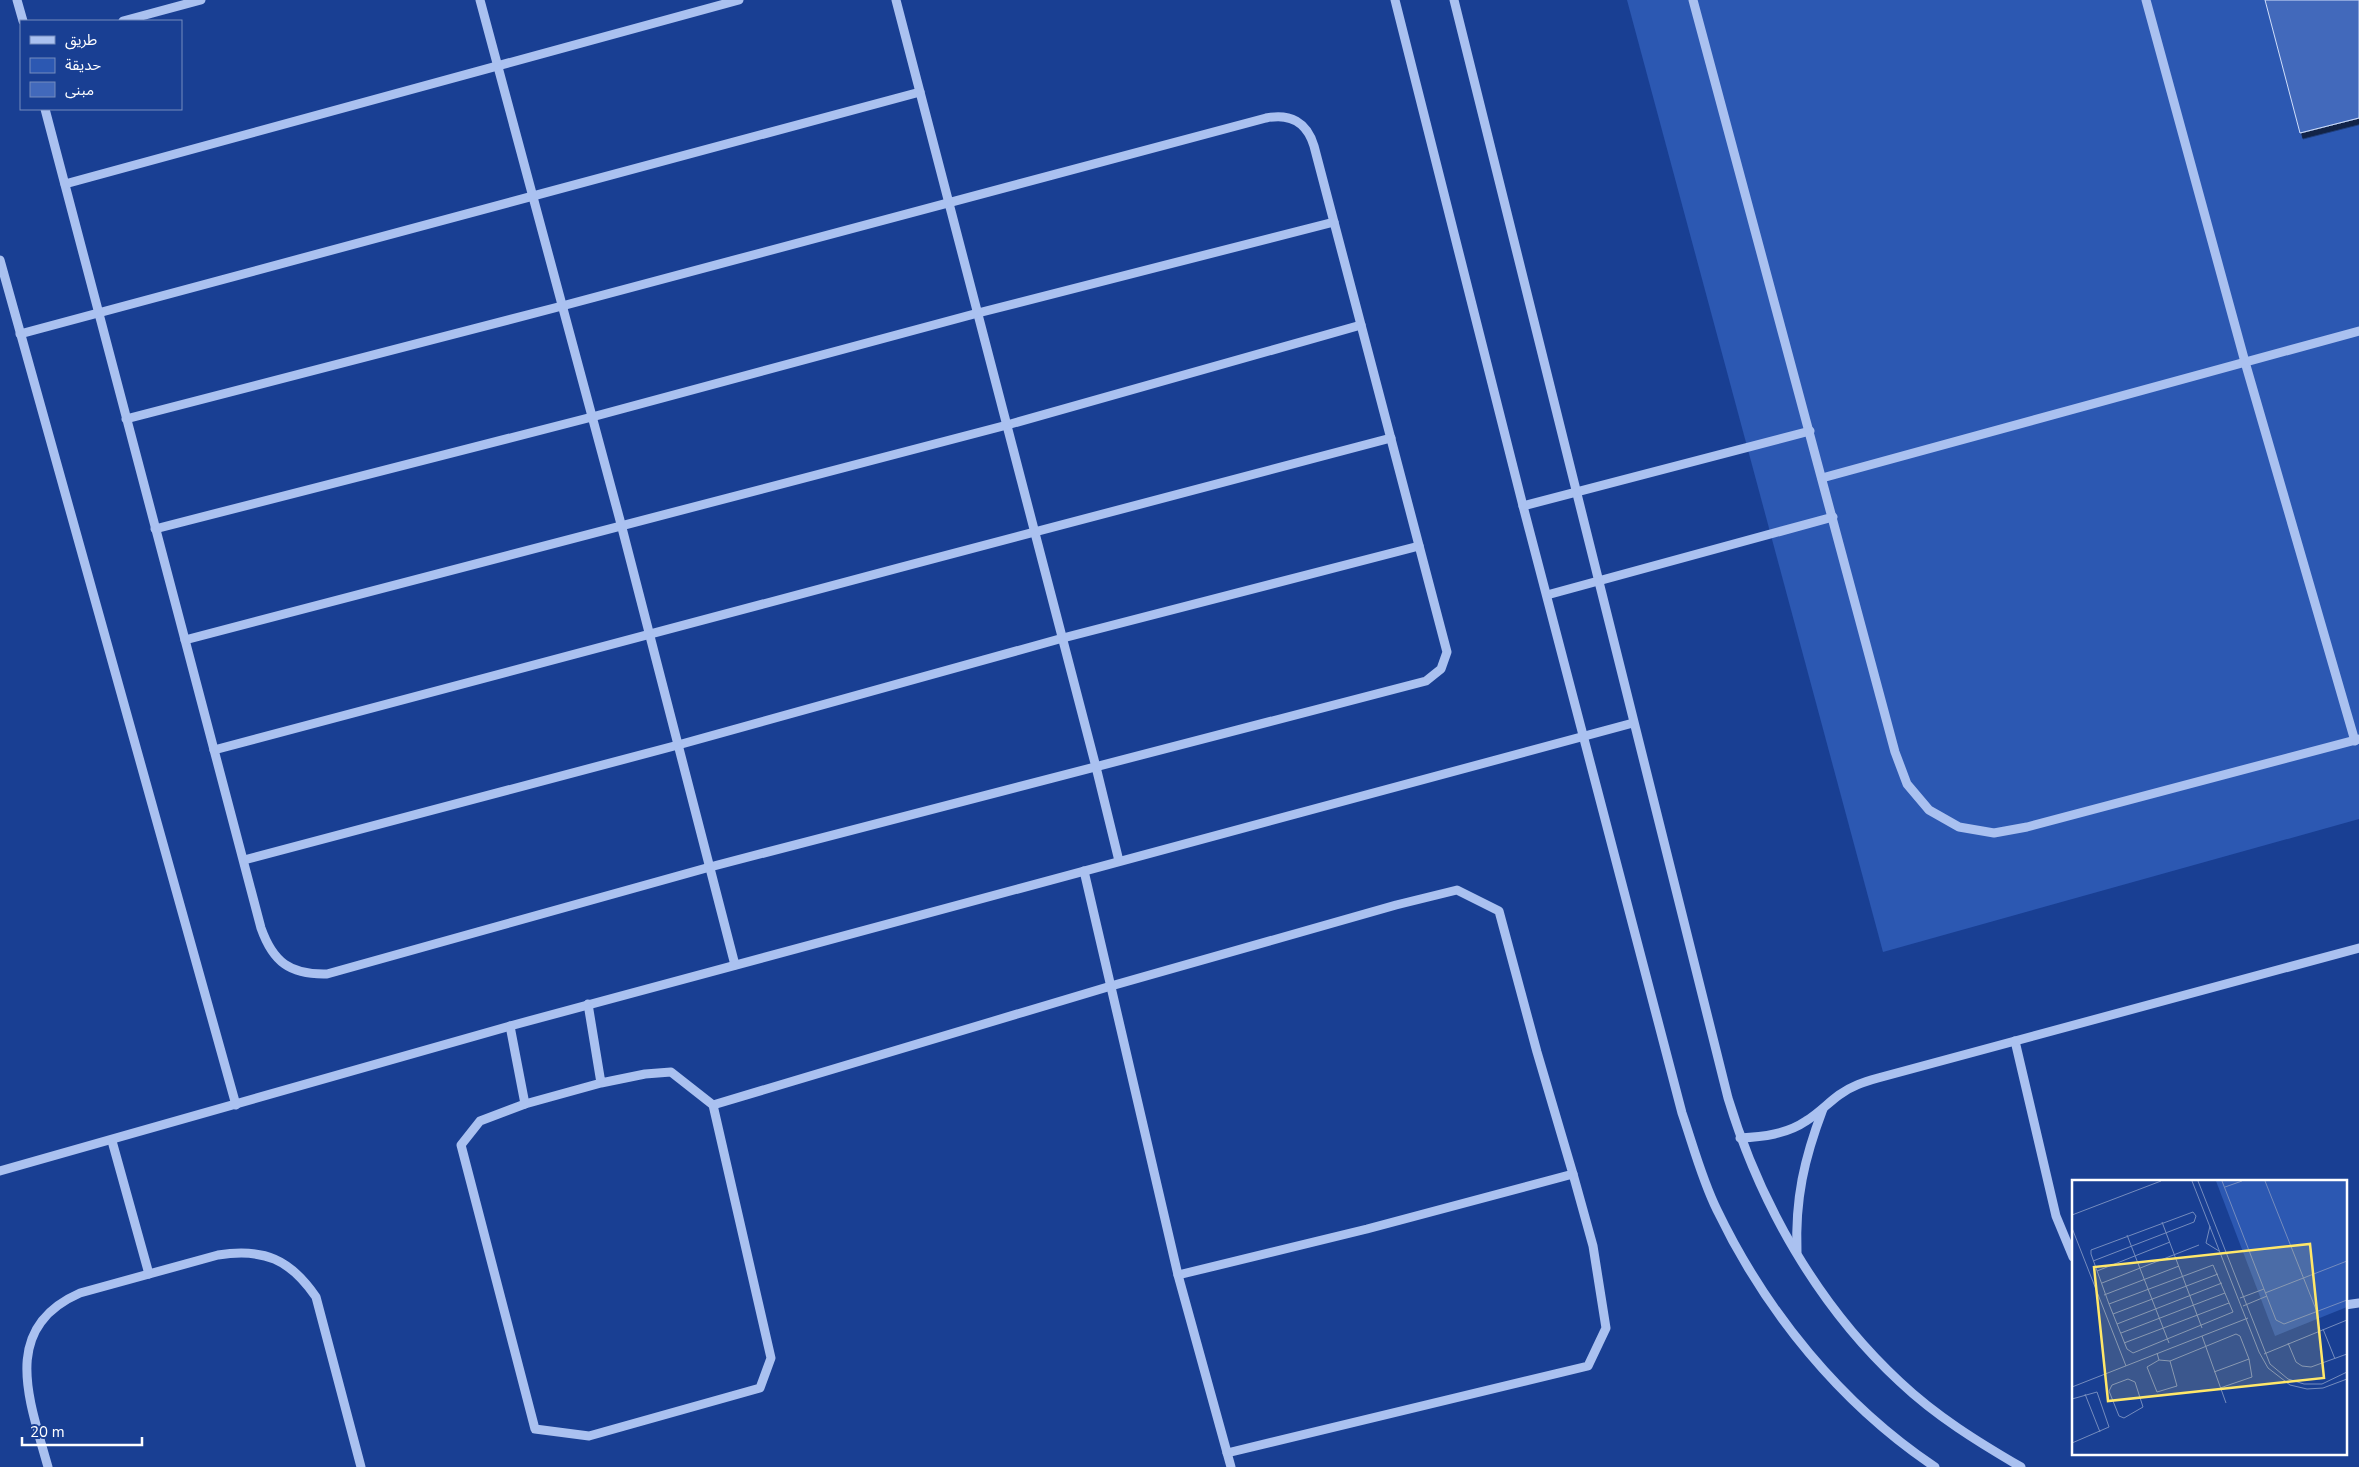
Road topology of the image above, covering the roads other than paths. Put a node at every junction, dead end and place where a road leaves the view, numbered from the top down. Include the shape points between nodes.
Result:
1 (17, 0) edge
2 (201, 0) edge
3 (480, 0) edge
4 (739, 0) edge
5 (896, 0) edge
6 (1391, 0) edge
7 (1395, 0) edge
8 (1454, 0) edge
9 (1694, 0) edge
10 (2146, 0) edge
11 (1398, 13) junction
12 (23, 20) edge
13 (127, 20) edge
14 (498, 64) junction
15 (920, 92) junction
16 (45, 110) edge
17 (64, 184) junction
18 (533, 197) junction
19 (950, 204) junction
20 (1334, 222) junction
21 (0, 260) edge
22 (562, 306) junction
23 (98, 312) junction
24 (978, 313) junction
25 (1361, 325) junction
26 (2359, 331) edge
27 (20, 334) junction
28 (2245, 362) junction
29 (592, 417) junction
30 (126, 419) junction
31 (1007, 425) junction
32 (1810, 431) junction
33 (1391, 438) junction
34 (1822, 478) junction
35 (1578, 492) junction
36 (1523, 506) junction
37 (1833, 517) junction
38 (621, 524) junction
39 (155, 529) junction
40 (1035, 530) junction
41 (1419, 546) junction
42 (1600, 581) junction
43 (1547, 595) junction
44 (650, 636) junction
45 (1063, 638) junction
46 (185, 640) junction
47 (1633, 723) junction
48 (1584, 737) junction
49 (2357, 740) edge
50 (678, 745) junction
51 (214, 750) junction
52 (1096, 767) junction
53 (244, 860) junction
54 (1119, 861) junction
55 (710, 867) junction
56 (1084, 871) junction
57 (2359, 948) edge
58 (735, 965) junction
59 (1111, 986) junction
60 (588, 1004) junction
61 (510, 1026) junction
62 (2015, 1041) junction
63 (602, 1083) junction
64 (236, 1104) junction
65 (525, 1104) junction
66 (713, 1105) junction
67 (1823, 1109) junction
68 (1740, 1138) junction
69 (112, 1141) junction
70 (0, 1171) edge
71 (1573, 1174) junction
72 (1797, 1255) junction
73 (2072, 1255) edge
74 (149, 1274) junction
75 (1178, 1275) junction
76 (2359, 1303) edge
77 (2346, 1305) edge
78 (1227, 1453) junction
79 (48, 1467) edge
80 (361, 1467) edge
81 (1231, 1467) edge
82 (1935, 1467) edge
83 (2021, 1467) edge

1 - 12 lane
2 - 13 lane
3 - 14 lane
4 - 14 lane
5 - 15 lane
6 - 11 lane
7 - 11 lane
8 - 35 lane
9 - 32 lane
10 - 28 lane
11 - 36 lane
14 - 17 lane
14 - 18 lane
15 - 18 lane
15 - 19 lane
16 - 17 lane
17 - 23 lane
18 - 22 lane
18 - 23 lane
19 - 20 lane via 1278,115 1291,117 1310,134
19 - 22 lane
19 - 24 lane
20 - 24 lane
20 - 25 lane
21 - 27 lane
22 - 29 lane
22 - 30 lane
23 - 27 lane
23 - 30 lane
24 - 29 lane
24 - 31 lane
25 - 31 lane
25 - 33 lane
26 - 28 lane
27 - 64 lane
28 - 34 lane
28 - 49 lane
29 - 38 lane
29 - 39 lane
30 - 39 lane
31 - 38 lane
31 - 40 lane
32 - 34 lane
32 - 35 lane
33 - 40 lane
33 - 41 lane
34 - 37 lane
35 - 36 lane
35 - 42 lane
36 - 43 lane
37 - 42 lane
37 - 49 lane via 1895,752 1907,784 1929,810 1959,827 1994,833 2027,826
38 - 44 lane
38 - 46 lane
39 - 46 lane
40 - 44 lane
40 - 45 lane
41 - 45 lane
41 - 52 lane via 1447,652 1441,669 1426,682
42 - 43 lane
42 - 47 lane
43 - 48 lane
44 - 50 lane
44 - 51 lane
45 - 50 lane
45 - 52 lane
46 - 51 lane
47 - 48 lane
47 - 68 lane
48 - 54 lane
48 - 82 lane via 1682,1114 1716,1209 1766,1297 1828,1377 1903,1446
50 - 53 lane
50 - 55 lane
51 - 53 lane
52 - 54 lane
52 - 55 lane
53 - 55 lane via 267,944 277,958 292,969 309,974 327,974
54 - 56 lane
55 - 58 lane
56 - 58 lane
56 - 59 lane
57 - 62 lane
58 - 60 lane
59 - 66 lane
59 - 71 lane via 1457,890 1499,911 1536,1052
59 - 75 lane
60 - 61 lane
60 - 63 lane
61 - 64 lane
61 - 65 lane
62 - 67 lane via 1858,1084
62 - 73 lane via 2056,1216
63 - 65 lane
63 - 66 lane via 671,1072
64 - 69 lane
65 - 66 lane via 480,1121 461,1145 535,1429 589,1436 760,1388 771,1358
67 - 68 lane via 1784,1132
67 - 72 lane via 1800,1180 1796,1217
68 - 72 lane via 1756,1177
69 - 70 lane
69 - 74 lane
71 - 75 lane
71 - 78 lane via 1593,1246 1606,1328 1588,1366
72 - 83 lane via 1842,1321 1900,1382 1966,1435
74 - 79 lane via 62,1300 35,1324 22,1358 22,1376
74 - 80 lane via 241,1251 264,1254 285,1263 303,1278 316,1297
75 - 78 lane
76 - 77 lane
78 - 81 lane

